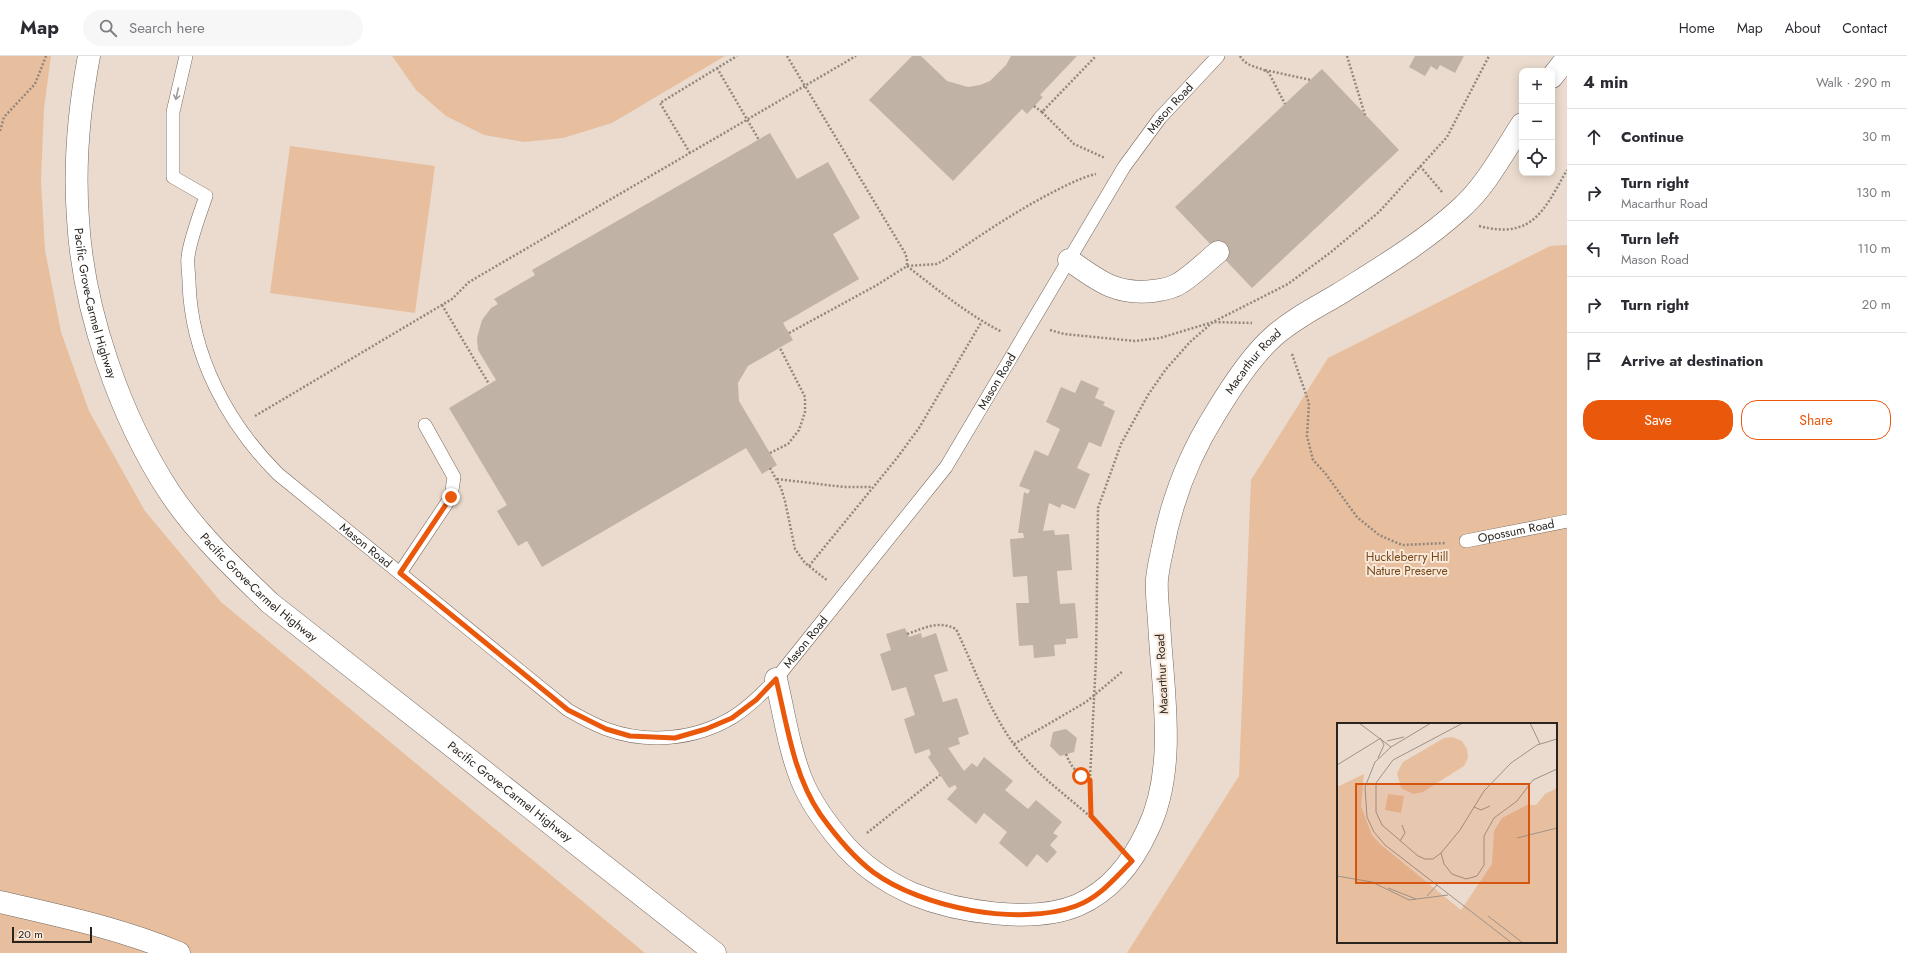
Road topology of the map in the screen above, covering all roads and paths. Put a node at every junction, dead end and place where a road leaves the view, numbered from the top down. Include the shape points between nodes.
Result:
1 (46, 56) edge
2 (89, 56) edge
3 (186, 56) edge
4 (737, 56) edge
5 (787, 56) edge
6 (856, 56) edge
7 (1096, 56) edge
8 (1218, 56) edge
9 (1240, 56) edge
10 (1347, 56) edge
11 (1489, 56) edge
12 (1567, 58) edge
13 (717, 68) junction
14 (1264, 70) junction
15 (1555, 73) edge
16 (1311, 80) dead end
17 (805, 87) junction
18 (1286, 104) dead end
19 (1034, 106) dead end
20 (1042, 112) junction
21 (1365, 115) dead end
22 (748, 120) junction
23 (1519, 129) edge
24 (0, 131) edge
25 (759, 140) dead end
26 (1084, 149) dead end
27 (690, 153) junction
28 (1420, 166) junction
29 (1124, 167) junction
30 (1567, 170) edge
31 (1446, 196) dead end
32 (1477, 226) dead end
33 (1218, 252) dead end
34 (1069, 260) junction
35 (907, 266) junction
36 (952, 301) dead end
37 (442, 305) junction
38 (982, 321) dead end
39 (1213, 322) junction
40 (1257, 323) dead end
41 (789, 333) dead end
42 (1087, 336) dead end
43 (780, 348) dead end
44 (1292, 353) dead end
45 (489, 384) dead end
46 (424, 425) dead end
47 (238, 426) junction
48 (770, 453) dead end
49 (770, 468) dead end
50 (776, 479) junction
51 (872, 488) junction
52 (1567, 522) edge
53 (1466, 542) joint
54 (809, 566) junction
55 (400, 573) junction
56 (845, 593) junction
57 (907, 634) dead end
58 (1123, 671) dead end
59 (776, 679) junction
60 (1094, 696) junction
61 (1014, 744) junction
62 (1066, 754) dead end
63 (940, 775) dead end
64 (1090, 780) junction
65 (1091, 816) junction
66 (848, 848) junction
67 (1132, 861) junction
68 (0, 902) edge
69 (179, 953) edge
70 (715, 953) edge

1 - 24 path via 35,84 4,117
2 - 70 street, Pacific Grove-Carmel Highway via 83,85 78,153 78,220 87,285 104,352 130,422 170,493 213,548 270,602
3 -> 47 lane, Mason Road via 173,112 174,177 206,196 188,257 190,303 209,374 222,402
4 - 13 path
5 - 17 path
6 - 17 path
7 - 20 path
8 - 29 lane, Mason Road via 1160,118
9 - 14 path via 1249,66
10 - 21 path
11 - 28 path via 1447,137
12 - 15 street
13 - 22 path
13 - 27 path via 660,103
14 - 16 path
14 - 18 path via 1269,73
17 - 22 path
17 - 35 path via 905,253
19 - 20 path
20 - 26 path via 1069,140
22 - 25 path
22 - 27 path
23 - 67 street, Macarthur Road via 1492,171 1461,209 1420,241 1298,318 1271,338 1227,396 1196,447 1180,480 1167,525 1157,579 1166,743 1162,785 1152,819
27 - 37 path via 469,282
28 - 31 path
28 - 39 path via 1379,212 1332,252 1288,284
29 - 34 lane, Mason Road
29 - 35 path via 1085,177 1048,195 937,264
30 - 32 path via 1544,210 1531,222 1517,228 1501,230
33 - 34 street via 1179,284 1160,290 1138,292 1118,290 1096,279
34 - 56 lane, Mason Road via 946,467
35 - 36 path
35 - 41 path
37 - 45 path
37 - 47 path
38 - 51 path via 919,428
39 - 40 path
39 - 42 path via 1160,338 1135,341
39 - 60 path via 1190,342 1166,369 1148,395 1121,444 1098,508
43 - 48 path via 805,397 805,412 799,430 788,444
44 - 53 path via 1309,404 1307,436 1313,460 1357,517 1379,535 1402,545
46 - 55 lane via 454,477 451,497
47 - 55 lane, Mason Road via 257,453 278,474
49 - 50 path
50 - 51 path
50 - 54 path via 786,501 795,548
51 - 54 path
52 - 53 lane, Opossum Road
54 - 56 path
55 - 59 lane, Mason Road via 568,710 606,729 630,736 675,738 706,729 732,718 756,700
56 - 59 lane, Mason Road
57 - 61 path via 944,624 956,629 991,708
58 - 60 path
59 - 66 street, Macarthur Road via 803,783 819,813
60 - 61 path
60 - 64 path
61 - 65 path via 1039,772
62 - 64 path via 1070,765 1081,776
63 - 66 path
64 - 65 path
65 - 67 path
66 - 67 street, Macarthur Road via 873,872 914,894 957,908 999,914 1042,914 1076,906 1105,890
68 - 69 street via 82,920 152,941

